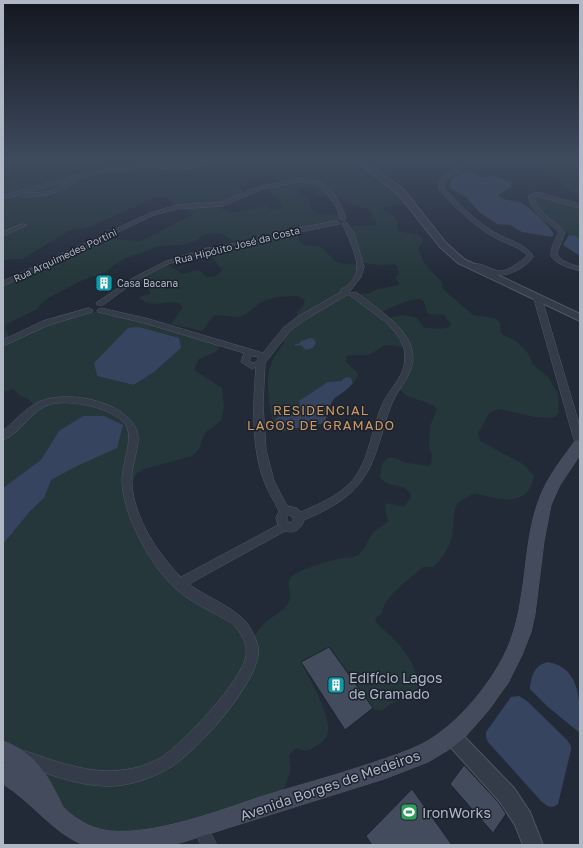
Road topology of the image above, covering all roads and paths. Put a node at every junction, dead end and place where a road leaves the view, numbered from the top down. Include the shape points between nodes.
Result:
1 (230, 201) edge
2 (335, 201) edge
3 (408, 201) edge
4 (454, 201) edge
5 (531, 201) edge
6 (561, 201) edge
7 (580, 206) edge
8 (342, 222) junction
9 (24, 225) dead end
10 (3, 234) edge
11 (471, 266) junction
12 (580, 269) edge
13 (3, 284) edge
14 (349, 292) junction
15 (538, 299) junction
16 (100, 307) junction
17 (580, 318) edge
18 (3, 343) edge
19 (225, 344) junction
20 (259, 357) junction
21 (247, 362) junction
22 (258, 386) junction
23 (3, 436) edge
24 (580, 444) edge
25 (286, 512) junction
26 (300, 517) junction
27 (285, 526) junction
28 (179, 584) junction
29 (452, 736) junction
30 (4, 758) edge
31 (33, 765) junction
32 (3, 774) edge
33 (56, 815) junction
34 (200, 828) junction
35 (209, 845) edge
36 (533, 845) edge

1 - 13 street, Rua Arquimedes Portini via 223,204 177,207 152,214
2 - 8 street, Rua Arquimedes Portini
3 - 11 street via 443,245
4 - 11 street via 495,236 522,248 530,255 527,260 507,273 498,273 482,266
5 - 12 street via 539,213 562,232 554,253 555,257
6 - 7 street
8 - 14 street via 351,233 361,267
8 - 16 street, Rua Hipólito José da Costa via 261,241 207,250 166,263 135,279
9 - 10 street
11 - 15 street
14 - 20 street via 300,319
14 - 26 street via 384,319 404,340 408,348 408,367 388,401 368,461 355,484 332,502
15 - 17 street
15 - 24 street
16 - 18 street via 93,312 89,310 46,323
16 - 19 street
19 - 20 street
19 - 21 street
20 - 21 street via 255,366
20 - 21 street via 247,355
20 - 22 street
21 - 22 street
22 - 25 street via 263,458 267,477
23 - 28 street via 36,407 51,400 80,400 124,418 134,435 126,480 130,506 152,547
24 - 29 main road, Avenida Borges de Medeiros via 560,473 544,504 528,613 515,651 488,695
25 - 26 street via 292,511
25 - 27 street via 281,520
26 - 27 street via 296,526
27 - 28 street
28 - 31 street via 236,619 251,641 252,656 248,667 208,723 188,745 157,768 122,778 88,778
29 - 34 main road, Avenida Borges de Medeiros via 414,758
29 - 36 street via 506,795 523,819
30 - 31 main road via 16,757
31 - 33 main road
32 - 33 main road, Avenida Borges de Medeiros via 17,780
33 - 34 main road, Avenida Borges de Medeiros via 91,838 112,842 136,842
34 - 35 street

